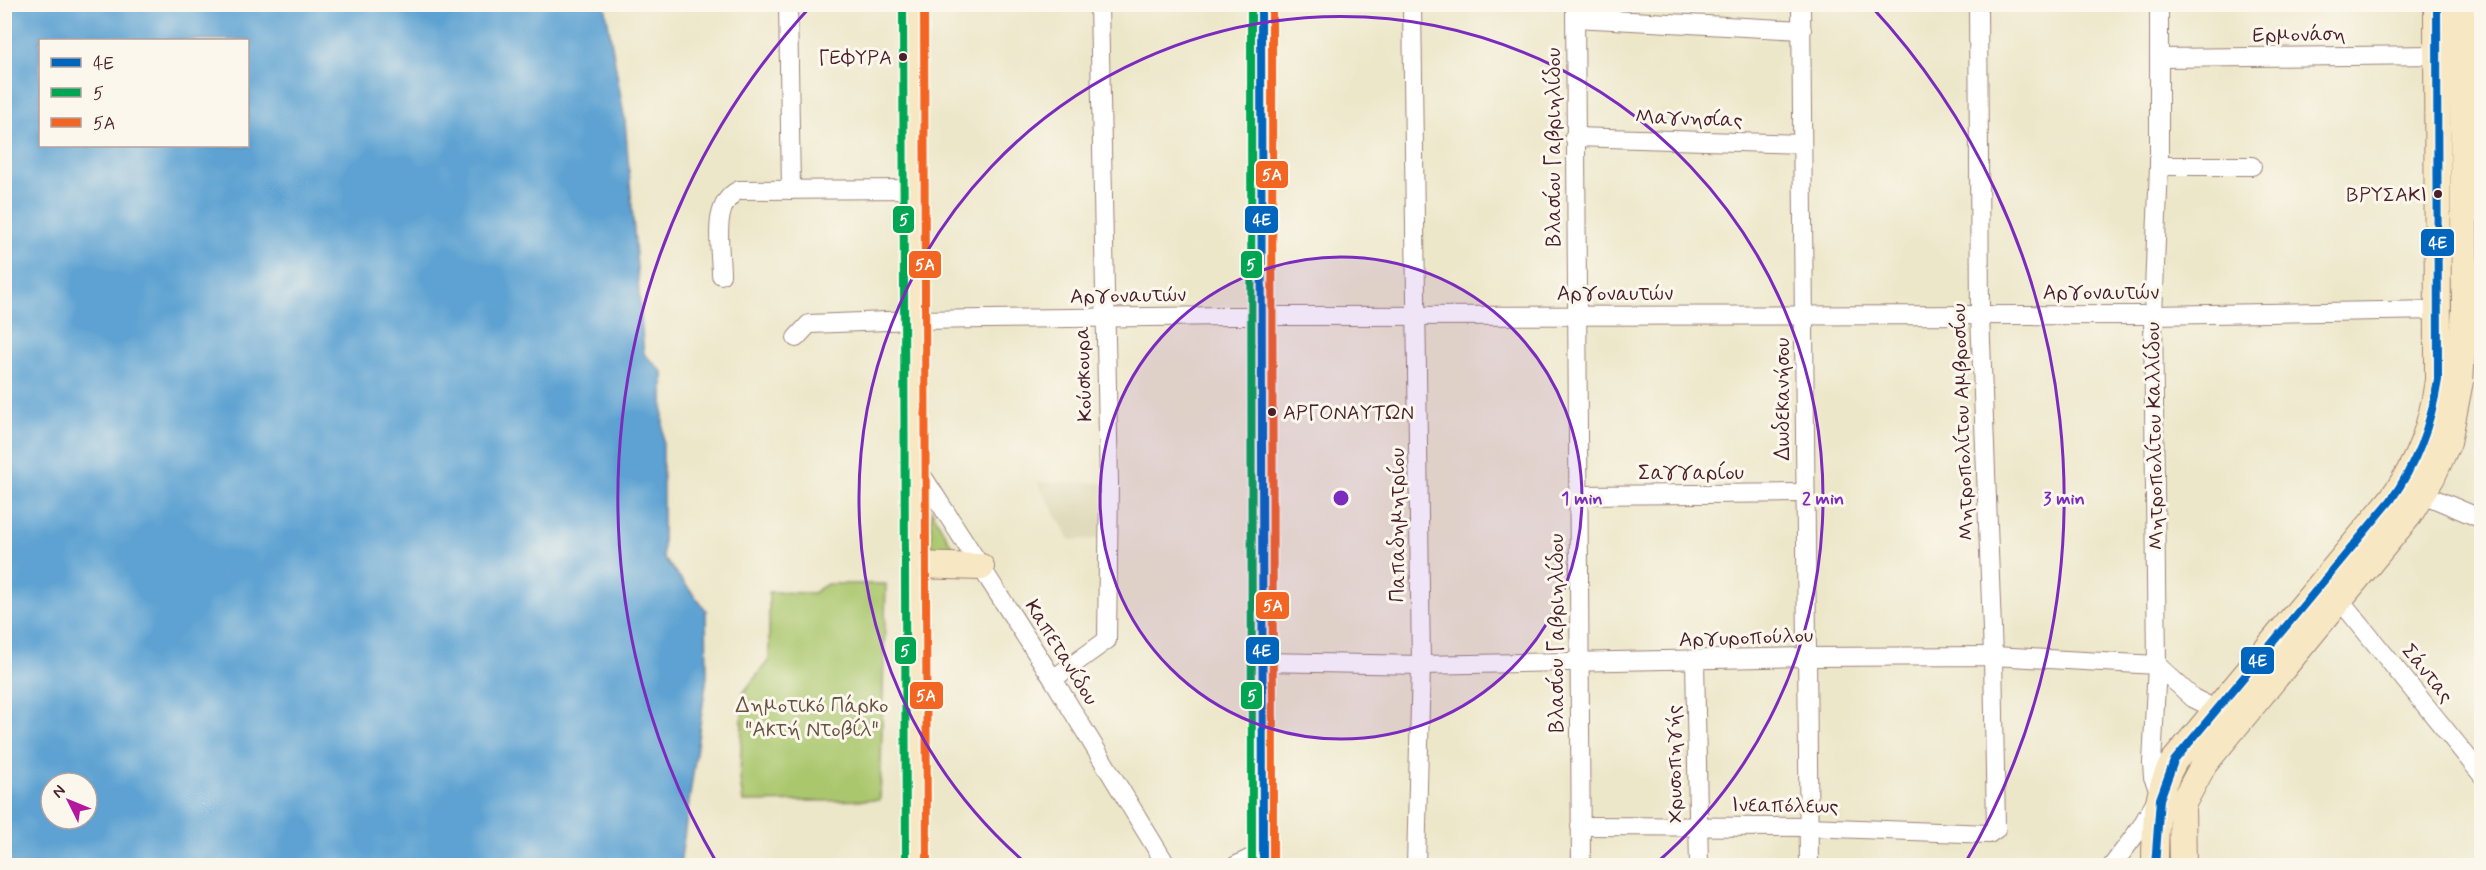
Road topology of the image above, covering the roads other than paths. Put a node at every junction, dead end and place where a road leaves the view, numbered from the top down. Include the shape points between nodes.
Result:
1 (788, 4) edge
2 (913, 4) edge
3 (1099, 4) edge
4 (1261, 4) edge
5 (1412, 4) edge
6 (1801, 4) edge
7 (1978, 4) edge
8 (2159, 4) edge
9 (2437, 4) edge
10 (2462, 4) edge
11 (1575, 11) edge
12 (1802, 30) junction
13 (2438, 55) junction
14 (2161, 58) junction
15 (1574, 137) junction
16 (1802, 144) junction
17 (2159, 166) junction
18 (2252, 166) dead end
19 (916, 189) junction
20 (791, 190) junction
21 (721, 276) dead end
22 (2473, 309) edge
23 (2440, 310) junction
24 (1578, 315) junction
25 (1804, 315) junction
26 (1980, 315) junction
27 (2152, 315) junction
28 (1418, 316) junction
29 (1104, 317) junction
30 (1262, 317) junction
31 (914, 320) junction
32 (796, 338) dead end
33 (915, 465) junction
34 (1805, 493) junction
35 (1578, 495) junction
36 (2423, 495) junction
37 (2481, 519) edge
38 (916, 565) junction
39 (981, 567) junction
40 (2340, 600) junction
41 (1993, 656) junction
42 (1807, 657) junction
43 (1695, 661) junction
44 (1263, 662) junction
45 (1578, 663) junction
46 (1421, 665) junction
47 (2157, 665) junction
48 (1053, 679) junction
49 (2216, 709) junction
50 (2479, 768) edge
51 (2160, 793) junction
52 (1580, 826) junction
53 (1698, 826) junction
54 (1808, 827) junction
55 (1989, 834) joint
56 (1263, 859) edge
57 (917, 866) edge
58 (1167, 866) edge
59 (1235, 866) edge
60 (1416, 866) edge
61 (1581, 866) edge
62 (1699, 866) edge
63 (1809, 866) edge
64 (2112, 866) edge
65 (2155, 866) edge
66 (2183, 866) edge

1 - 20 street
2 - 19 main road
3 - 29 street, Κούσκουρα
4 - 30 main road
5 - 28 street, Παπαδημητρίου
6 - 12 street, Δωδεκανήσου
7 - 26 street, Μητροπολίτου Αμβροσίου
8 - 14 street, Μητροπολίτου Καλλίδου
9 - 13 main road
10 - 22 main road
11 - 12 street
11 - 15 street, Βλασίου Γαβριηλίδου
12 - 16 street, Δωδεκανήσου
13 - 14 street, Ερμονάση
13 - 23 main road
14 - 17 street, Μητροπολίτου Καλλίδου
15 - 16 street, Μαγνησίας
15 - 24 street, Βλασίου Γαβριηλίδου
16 - 25 street, Δωδεκανήσου
17 - 18 street
17 - 27 street, Μητροπολίτου Καλλίδου
19 - 20 street
19 - 31 main road
20 - 21 street via 739,190 730,194 720,213
22 - 36 main road via 2453,425
23 - 27 street, Αργοναυτών
23 - 49 main road via 2434,407 2426,439 2406,479
24 - 25 street, Αργοναυτών
24 - 28 street, Αργοναυτών
24 - 35 street, Βλασίου Γαβριηλίδου
25 - 26 street, Αργοναυτών
25 - 34 street, Δωδεκανήσου
26 - 27 street, Αργοναυτών
26 - 41 street, Μητροπολίτου Αμβροσίου
27 - 47 street, Μητροπολίτου Καλλίδου
28 - 30 street, Αργοναυτών
28 - 46 street, Παπαδημητρίου
29 - 30 street, Αργοναυτών
29 - 31 street, Αργοναυτών
29 - 48 street, Κούσκουρα via 1109,483 1107,640
30 - 44 main road
31 - 32 street, Αργοναυτών via 809,324
31 - 33 main road
33 - 38 main road
33 - 39 street, Καπετανίδου
34 - 35 street, Σαγγαρίου
34 - 42 street, Δωδεκανήσου
35 - 45 street, Βλασίου Γαβριηλίδου
36 - 37 street
36 - 40 main road
38 - 39 main road
38 - 57 main road
39 - 48 street, Καπετανίδου
40 - 50 street, Σάντας
40 - 66 main road via 2220,744 2189,788 2180,823
41 - 42 street, Αργυροπούλου
41 - 47 street, Αργυροπούλου
41 - 55 street, Μητροπολίτου Αμβροσίου via 1996,829
42 - 43 street, Αργυροπούλου
42 - 54 street, Δωδεκανήσου
43 - 45 street, Αργυροπούλου
43 - 53 street, Χρυσοπηγής
44 - 46 street, Αργυροπούλου
44 - 56 main road
45 - 46 street, Αργυροπούλου
45 - 52 street, Βλασίου Γαβριηλίδου
46 - 60 street, Παπαδημητρίου
47 - 49 street via 2193,698
47 - 51 street, Μητροπολίτου Καλλίδου via 2153,777
48 - 58 street, Καπετανίδου
49 - 51 main road via 2174,761
51 - 64 street
51 - 65 main road, Μητροπολίτου Καλλίδου
52 - 53 street, Ινεαπόλεως
52 - 61 street, Βλασίου Γαβριηλίδου
53 - 54 street, Ινεαπόλεως
53 - 62 street, Χρυσοπηγής
54 - 55 street, Ινεαπόλεως
54 - 63 street, Δωδεκανήσου
56 - 59 street

